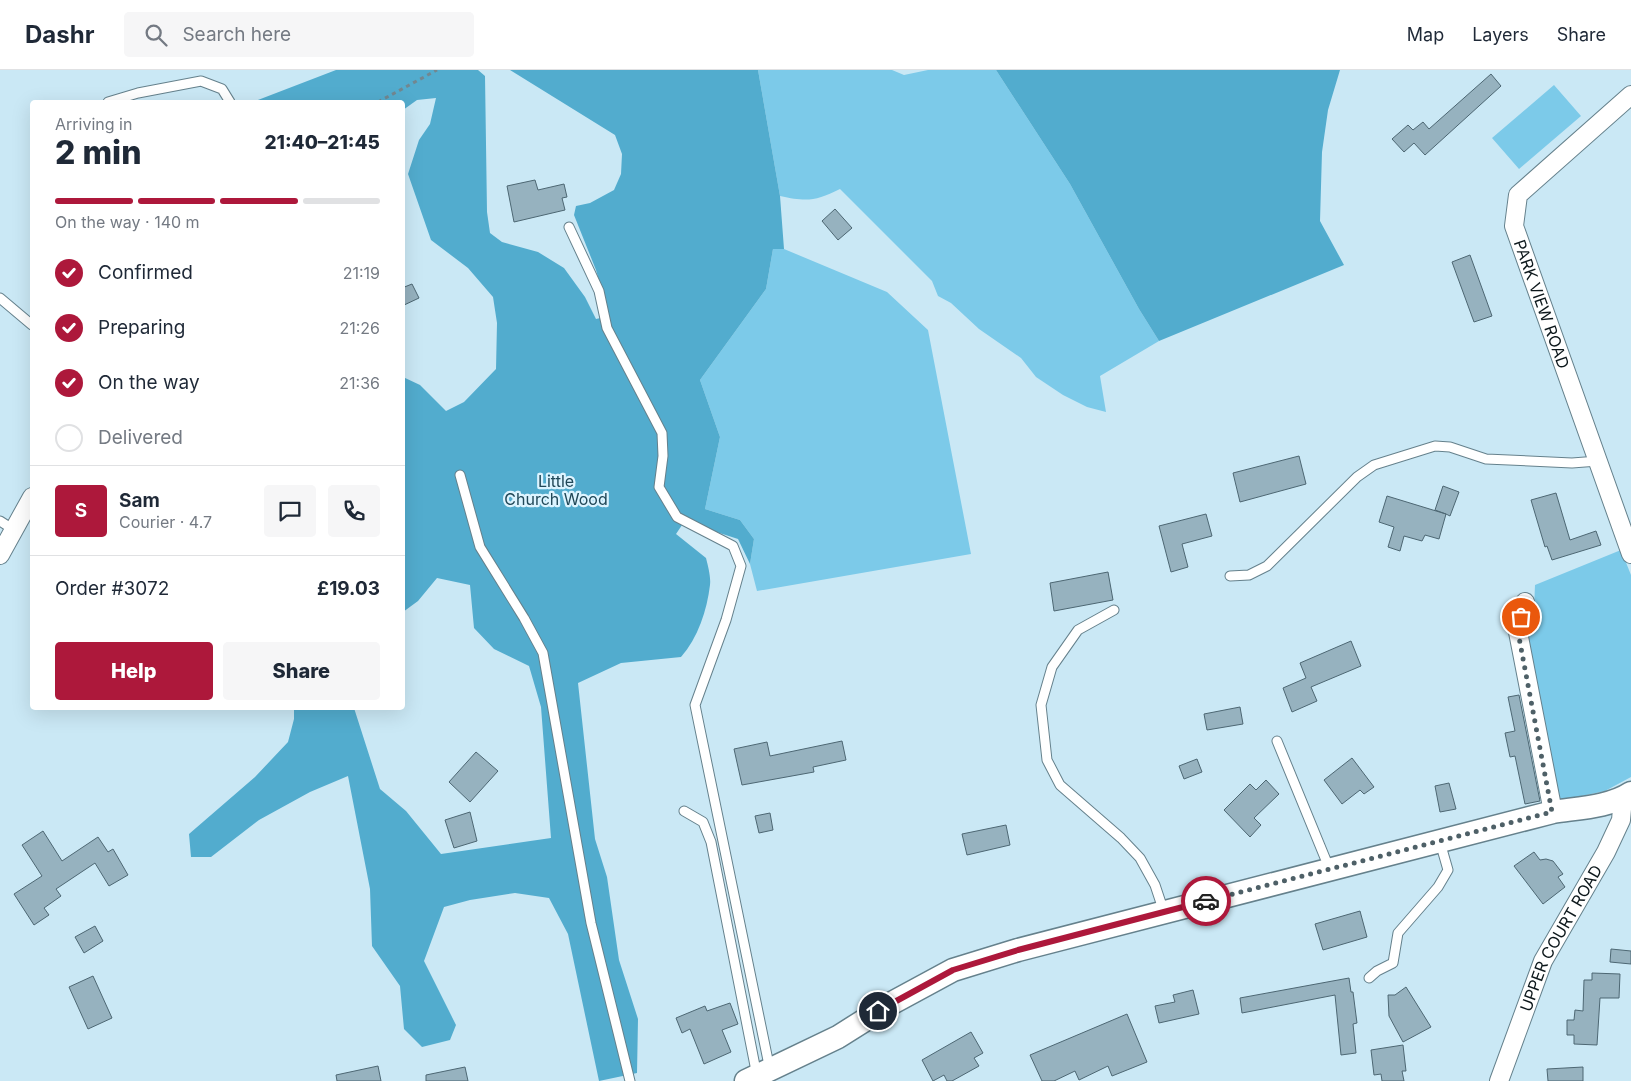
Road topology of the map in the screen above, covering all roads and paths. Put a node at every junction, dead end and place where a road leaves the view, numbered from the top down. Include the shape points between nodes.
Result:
1 (437, 70) edge
2 (1631, 96) edge
3 (115, 100) edge
4 (229, 100) edge
5 (382, 100) edge
6 (569, 227) dead end
7 (0, 298) edge
8 (30, 323) edge
9 (1598, 461) junction
10 (460, 475) dead end
11 (30, 499) edge
12 (7, 526) edge
13 (1631, 554) edge
14 (0, 555) edge
15 (1230, 576) dead end
16 (1525, 602) dead end
17 (1114, 610) dead end
18 (1277, 741) dead end
19 (1627, 795) edge
20 (684, 811) dead end
21 (1552, 812) junction
22 (1440, 842) junction
23 (1330, 870) junction
24 (1164, 912) junction
25 (1369, 978) dead end
26 (758, 1076) edge
27 (630, 1081) edge
28 (1499, 1081) edge

1 - 5 path
2 - 9 street, PARK VIEW ROAD via 1518,195 1514,226
3 - 4 lane via 201,81 222,88
6 - 26 lane via 598,291 607,328 662,433 659,487 676,517 733,546 741,566 726,620 695,705
7 - 8 lane
9 - 13 street, PARK VIEW ROAD
9 - 15 lane via 1486,459 1450,447 1436,446 1418,450 1374,465 1357,477 1267,566 1249,575
10 - 27 lane via 480,548 543,653 591,924
11 - 12 street
12 - 14 street
16 - 21 street via 1518,632
17 - 24 lane via 1078,630 1052,667 1041,705 1047,760 1060,785 1140,858 1155,885
18 - 23 lane
19 - 21 street
19 - 28 street, UPPER COURT ROAD via 1621,820 1606,852 1543,961
20 - 26 lane via 703,822 711,842
21 - 22 street
22 - 23 street
22 - 25 lane via 1448,870 1398,933 1393,963
23 - 24 street
24 - 26 street via 953,970 838,1037

